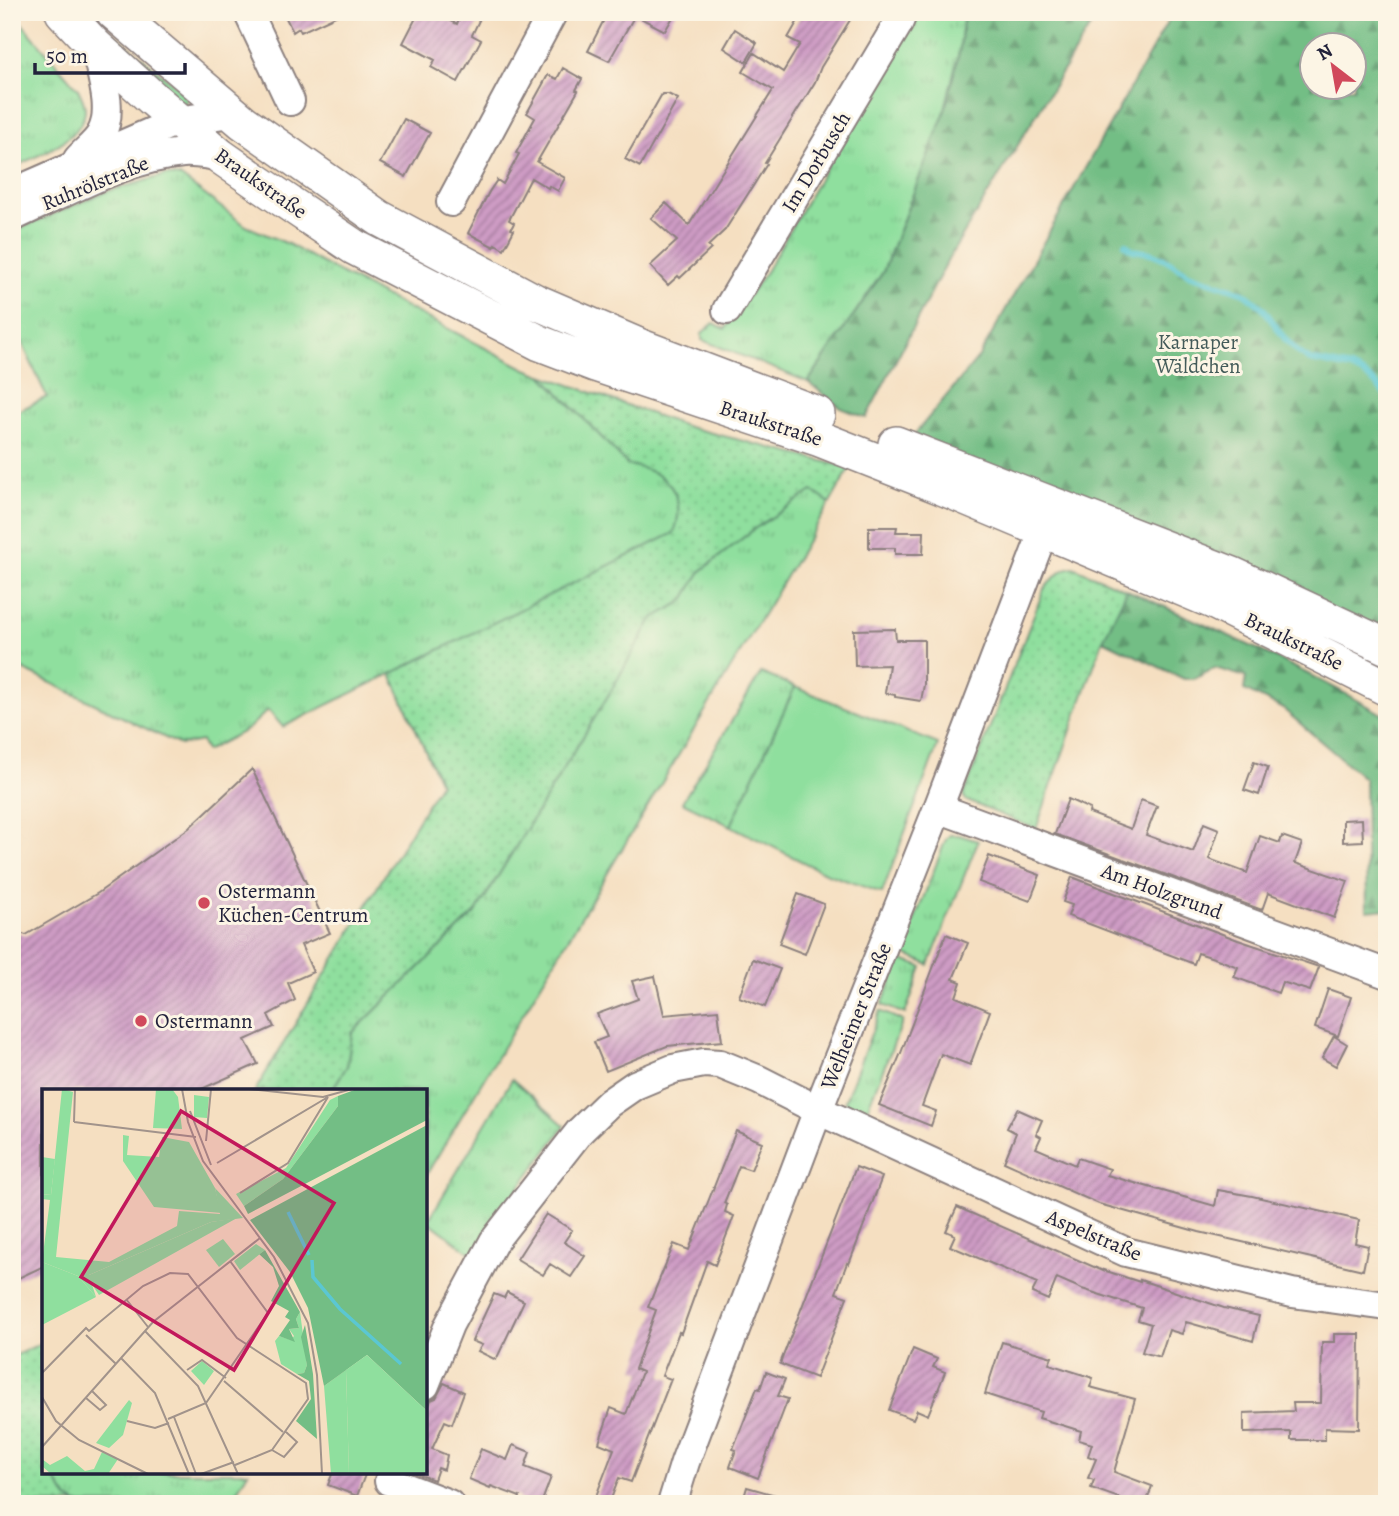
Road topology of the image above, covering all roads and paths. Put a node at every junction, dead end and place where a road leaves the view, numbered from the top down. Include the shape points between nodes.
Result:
1 (63, 12) edge
2 (114, 12) edge
3 (248, 12) edge
4 (553, 12) edge
5 (903, 12) edge
6 (94, 47) junction
7 (290, 101) dead end
8 (231, 113) junction
9 (177, 121) junction
10 (220, 156) junction
11 (71, 166) junction
12 (12, 193) edge
13 (451, 202) dead end
14 (12, 217) edge
15 (727, 310) dead end
16 (1044, 530) junction
17 (1387, 647) edge
18 (1387, 688) edge
19 (938, 808) junction
20 (1387, 974) edge
21 (818, 1110) junction
22 (1387, 1306) edge
23 (427, 1380) edge
24 (387, 1486) edge
25 (449, 1504) edge
26 (672, 1504) edge

1 - 6 main road, Braukstraße
2 - 8 main road, Braukstraße
3 - 7 street
4 - 13 street
5 - 15 street, Im Dorbusch
6 - 9 main road, Braukstraße
6 - 11 street, Braukstraße via 108,111 101,134
8 - 9 street, Braukstraße
8 - 17 main road, Braukstraße via 379,218 534,301 641,347 1233,575
9 - 10 main road, Braukstraße
9 - 11 street, Braukstraße
10 - 14 street, Ruhrölstraße via 185,153 144,160
10 - 16 main road, Braukstraße via 354,247 540,343 820,439
11 - 12 street, Ruhrölstraße
16 - 18 main road, Braukstraße via 1213,601
16 - 19 street, Welheimer Straße
19 - 20 street, Am Holzgrund
19 - 21 street, Welheimer Straße
21 - 22 street, Aspelstraße via 1126,1252 1292,1293
21 - 23 street, Aspelstraße via 720,1064 673,1069 635,1085 580,1131 494,1241 449,1325
21 - 26 street, Welheimer Straße
24 - 25 street

